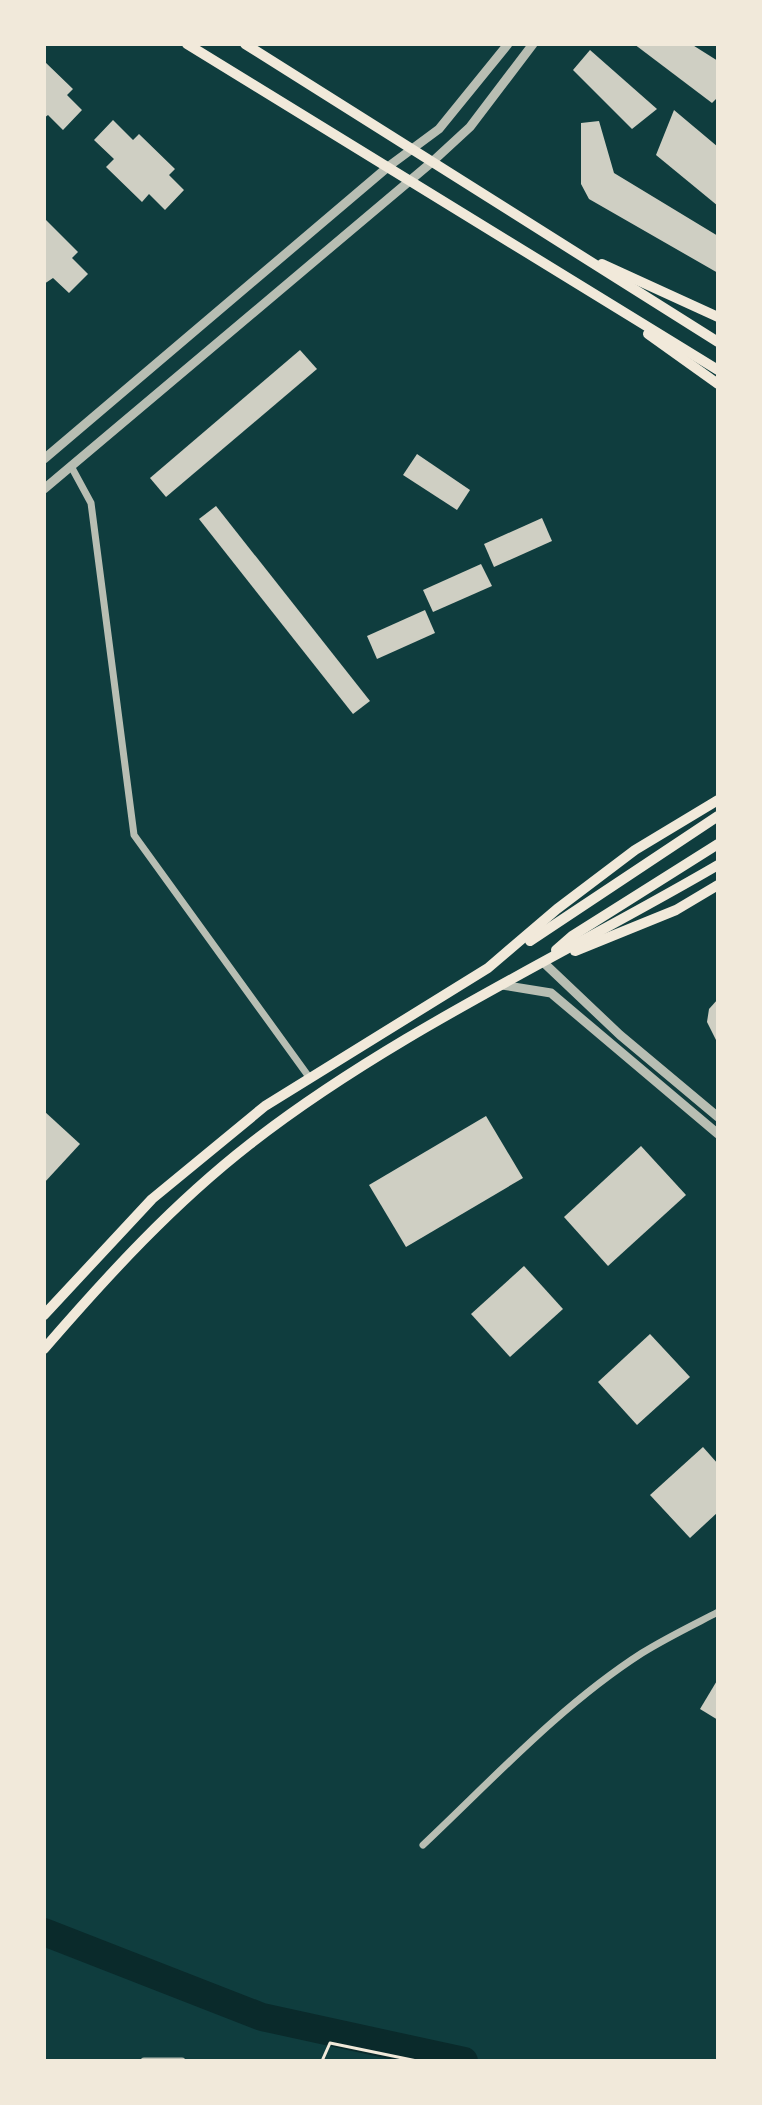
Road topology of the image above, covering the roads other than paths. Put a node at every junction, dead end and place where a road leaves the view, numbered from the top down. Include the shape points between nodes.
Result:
1 (187, 44) edge
2 (245, 44) edge
3 (508, 44) edge
4 (533, 44) edge
5 (414, 151) junction
6 (432, 162) junction
7 (389, 166) junction
8 (410, 179) junction
9 (567, 249) junction
10 (575, 281) junction
11 (718, 317) edge
12 (718, 342) edge
13 (718, 370) edge
14 (718, 384) edge
15 (44, 459) edge
16 (72, 468) junction
17 (44, 489) edge
18 (718, 800) edge
19 (716, 817) edge
20 (718, 844) edge
21 (718, 865) edge
22 (718, 885) edge
23 (509, 954) junction
24 (543, 962) junction
25 (502, 985) junction
26 (309, 1077) junction
27 (718, 1117) edge
28 (718, 1134) edge
29 (44, 1315) edge
30 (44, 1349) edge
31 (718, 1612) edge
32 (423, 1845) dead end
33 (144, 2061) edge
34 (182, 2061) edge

1 - 7 main road
2 - 5 main road
3 - 5 street via 463,104
4 - 6 street via 470,127
5 - 6 main road
5 - 7 street
6 - 8 street
6 - 9 main road
7 - 8 main road
7 - 15 street
8 - 10 main road
8 - 16 street
9 - 11 main road
9 - 12 main road
10 - 13 main road
10 - 14 main road
16 - 17 street
16 - 26 street via 91,503 134,835
18 - 23 main road via 635,850 557,909
19 - 23 main road
20 - 24 main road via 572,936
21 - 24 main road
22 - 24 main road via 676,910
23 - 26 main road
24 - 25 main road
24 - 27 street
25 - 28 street via 551,993
25 - 30 main road via 320,1094 251,1143 114,1268
26 - 29 main road via 265,1106 152,1199
31 - 32 street via 642,1653 597,1687
33 - 34 street

